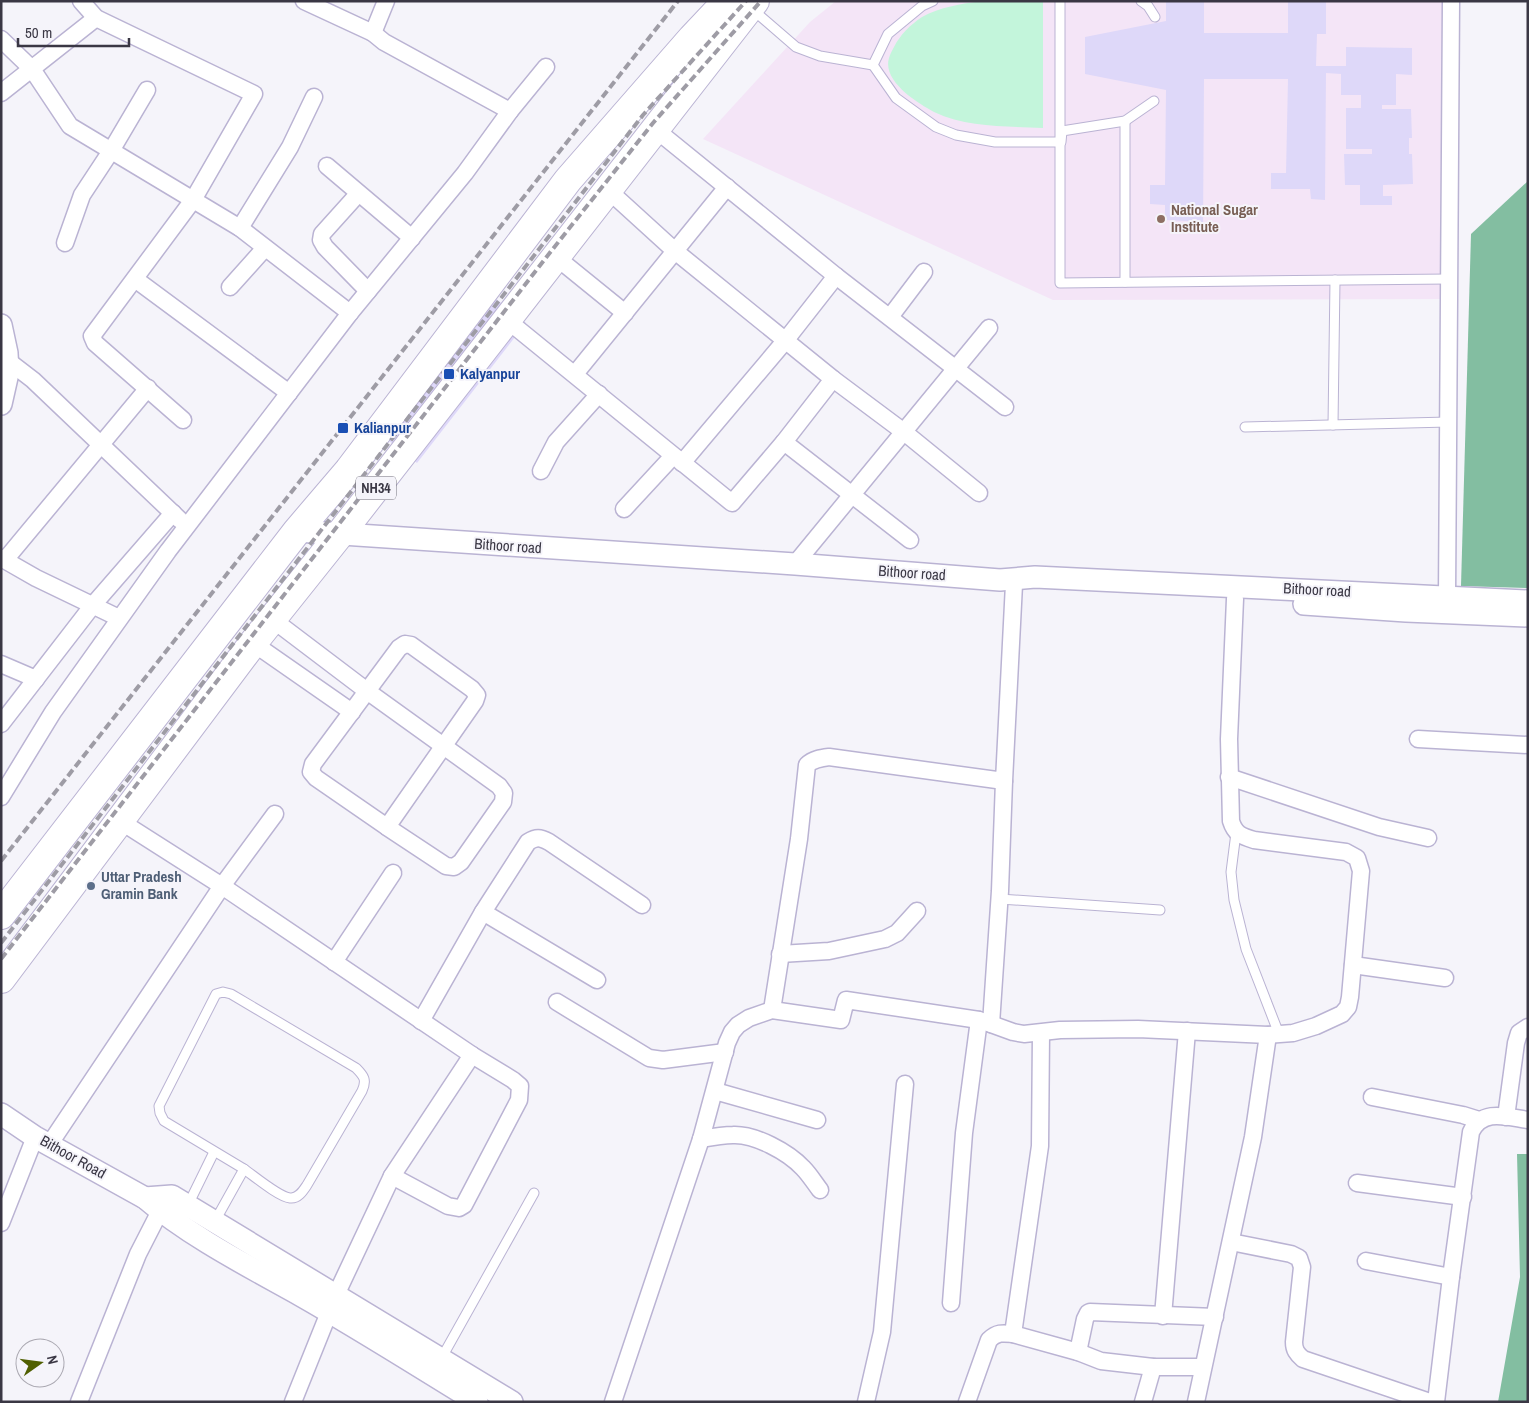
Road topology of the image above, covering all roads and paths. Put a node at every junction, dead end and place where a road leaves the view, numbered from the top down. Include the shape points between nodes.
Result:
1 (304, 1) edge
2 (386, 1) edge
3 (933, 1) edge
4 (1060, 1) edge
5 (1141, 1) edge
6 (1452, 1) edge
7 (744, 3) edge
8 (89, 7) edge
9 (1155, 17) dead end
10 (373, 32) junction
11 (1, 38) edge
12 (873, 64) junction
13 (546, 67) dead end
14 (32, 69) junction
15 (147, 90) dead end
16 (1, 93) edge
17 (314, 97) dead end
18 (1154, 101) dead end
19 (510, 111) junction
20 (1125, 121) junction
21 (655, 129) junction
22 (1061, 142) junction
23 (111, 152) junction
24 (327, 166) dead end
25 (727, 187) junction
26 (608, 190) junction
27 (358, 194) junction
28 (193, 200) junction
29 (240, 228) junction
30 (412, 238) junction
31 (65, 242) dead end
32 (265, 248) junction
33 (674, 251) junction
34 (556, 257) junction
35 (924, 272) dead end
36 (836, 276) junction
37 (135, 279) junction
38 (1449, 279) junction
39 (1335, 280) junction
40 (1125, 282) junction
41 (230, 287) dead end
42 (368, 291) junction
43 (350, 313) junction
44 (625, 313) junction
45 (890, 317) junction
46 (507, 320) junction
47 (1, 325) edge
48 (989, 328) dead end
49 (784, 341) junction
50 (5, 355) edge
51 (956, 369) junction
52 (575, 374) junction
53 (833, 379) junction
54 (148, 388) junction
55 (289, 393) junction
56 (599, 394) junction
57 (1, 404) edge
58 (1005, 407) dead end
59 (183, 420) dead end
60 (1448, 422) junction
61 (1333, 425) junction
62 (1245, 427) dead end
63 (904, 432) junction
64 (784, 442) junction
65 (101, 445) junction
66 (678, 459) junction
67 (541, 471) dead end
68 (979, 493) dead end
69 (851, 495) junction
70 (624, 509) dead end
71 (173, 513) junction
72 (187, 526) junction
73 (297, 531) junction
74 (340, 534) junction
75 (910, 540) dead end
76 (3, 559) edge
77 (795, 564) junction
78 (1007, 582) junction
79 (1447, 597) junction
80 (1235, 599) junction
81 (1528, 601) edge
82 (93, 605) junction
83 (1528, 616) edge
84 (119, 618) junction
85 (272, 619) junction
86 (253, 643) junction
87 (1, 664) edge
88 (36, 679) junction
89 (367, 691) junction
90 (352, 712) junction
91 (1, 724) edge
92 (1418, 739) dead end
93 (443, 745) junction
94 (1528, 745) edge
95 (1229, 777) junction
96 (1004, 780) junction
97 (1, 797) edge
98 (275, 814) dead end
99 (120, 821) junction
100 (387, 826) junction
101 (1236, 834) junction
102 (1428, 838) dead end
103 (393, 874) dead end
104 (222, 886) junction
105 (1000, 899) junction
106 (642, 905) dead end
107 (1160, 910) dead end
108 (917, 911) dead end
109 (483, 912) junction
110 (1, 915) edge
111 (780, 954) junction
112 (334, 962) junction
113 (1353, 964) junction
114 (1444, 978) dead end
115 (1, 979) edge
116 (597, 980) dead end
117 (557, 1002) dead end
118 (772, 1010) junction
119 (421, 1021) junction
120 (985, 1022) junction
121 (1528, 1027) edge
122 (1186, 1031) junction
123 (1041, 1033) junction
124 (1274, 1034) junction
125 (725, 1052) junction
126 (472, 1055) junction
127 (905, 1084) dead end
128 (714, 1091) junction
129 (1372, 1098) dead end
130 (1, 1114) edge
131 (1506, 1117) junction
132 (817, 1120) dead end
133 (1479, 1120) junction
134 (1528, 1120) edge
135 (702, 1139) junction
136 (42, 1141) junction
137 (214, 1152) junction
138 (244, 1170) junction
139 (392, 1176) junction
140 (1357, 1184) dead end
141 (820, 1190) dead end
142 (534, 1193) dead end
143 (1463, 1197) junction
144 (153, 1204) junction
145 (188, 1205) junction
146 (215, 1221) junction
147 (1, 1224) edge
148 (1231, 1242) junction
149 (1366, 1261) dead end
150 (1450, 1277) junction
151 (332, 1303) junction
152 (951, 1303) dead end
153 (1164, 1316) junction
154 (1214, 1317) junction
155 (1014, 1334) junction
156 (1078, 1352) junction
157 (441, 1359) junction
158 (1203, 1366) junction
159 (1153, 1368) junction
160 (79, 1402) edge
161 (294, 1402) edge
162 (477, 1402) edge
163 (512, 1402) edge
164 (613, 1402) edge
165 (866, 1402) edge
166 (967, 1402) edge
167 (1143, 1402) edge
168 (1196, 1402) edge
169 (1430, 1402) edge
170 (1436, 1402) edge

1 - 10 street
2 - 10 street
3 - 12 lane via 888,34
4 - 22 lane
5 - 9 lane
6 - 38 street
7 - 12 lane via 796,48 820,56
7 - 21 highway, NH34
7 - 73 highway, NH34 via 692,38 568,180 348,470
8 - 14 street
8 - 28 street via 254,94
10 - 19 street via 384,42
11 - 14 street
12 - 22 lane via 896,98 936,127 956,135 995,142
13 - 19 street
14 - 16 street
14 - 23 street via 70,126
15 - 23 street
17 - 29 street via 290,147
18 - 20 lane
19 - 30 street
20 - 22 lane via 1062,131
20 - 40 lane
21 - 25 street
21 - 26 highway, NH34
22 - 40 lane via 1060,282
23 - 28 street
23 - 31 street via 82,195
24 - 27 street
25 - 33 street
25 - 36 street
26 - 33 street
26 - 34 highway, NH34
27 - 30 street
27 - 42 street via 322,234 321,240 324,247
28 - 29 street
28 - 37 street
29 - 32 street
30 - 42 street
32 - 41 street
32 - 43 street
33 - 44 street
33 - 49 street
34 - 44 street
34 - 46 highway, NH34
35 - 45 street
36 - 45 street
36 - 49 street
37 - 54 street via 92,338
37 - 55 street
38 - 39 lane
38 - 60 street
39 - 40 lane
39 - 61 lane
42 - 43 street
43 - 55 street
44 - 52 street
45 - 51 street
46 - 52 street
46 - 74 highway, NH34
47 - 50 street
48 - 51 street
49 - 53 street
49 - 66 street
50 - 57 street via 8,373
50 - 65 street
51 - 58 street
51 - 63 street
52 - 56 street
53 - 63 street
53 - 64 street
54 - 59 street
54 - 65 street
55 - 72 street
56 - 66 street
56 - 67 street via 556,442
60 - 61 lane
60 - 79 street
61 - 62 lane
63 - 68 street
63 - 69 street
64 - 66 street via 732,504
64 - 69 street
65 - 71 street
65 - 76 street
66 - 70 street
69 - 75 street
69 - 77 street
71 - 72 street
71 - 82 street
72 - 84 street
73 - 74 street, Bithoor road
73 - 110 highway, NH34
74 - 77 street, Bithoor road
74 - 85 highway, NH34
76 - 82 street
77 - 78 street, Bithoor road
78 - 79 street, Bithoor road via 1035,577
78 - 80 street via 1034,590
78 - 96 street
79 - 81 street, Bithoor road
80 - 83 street
80 - 95 street
82 - 84 street
82 - 88 street
84 - 97 street via 53,712
85 - 86 highway, NH34
85 - 89 street
86 - 90 street
86 - 99 highway, NH34
87 - 88 street
88 - 91 street
89 - 90 street
89 - 93 street
89 - 93 street via 405,644 472,689 477,694 475,701
90 - 100 street via 313,764 311,772
92 - 94 street
93 - 100 street
93 - 100 street via 500,786 504,802 454,867 446,866
95 - 101 street via 1230,821
95 - 102 street via 1378,827
96 - 105 street
96 - 111 street via 829,757 811,761 807,765 799,839
98 - 104 street
99 - 104 street
99 - 115 highway, NH34
101 - 113 street via 1254,840 1346,852 1357,858 1361,871
101 - 124 lane via 1231,872 1234,900 1246,949
103 - 112 street
104 - 112 street
104 - 136 street
105 - 107 lane
105 - 120 street
106 - 109 street via 550,842 537,838 528,842
108 - 111 street via 897,933 885,939 829,951
109 - 116 street
109 - 119 street
111 - 118 street
112 - 119 street
113 - 114 street
113 - 124 street via 1348,1007 1342,1014 1305,1030
117 - 125 street via 649,1058 663,1060
118 - 120 street via 841,1020 846,1000
118 - 125 street via 738,1025
119 - 126 street
120 - 123 street via 1018,1033
120 - 152 street via 964,1133
121 - 131 street via 1519,1033 1516,1043
122 - 123 street via 1138,1028
122 - 124 street
122 - 153 street
123 - 155 street via 1040,1146
124 - 148 street
125 - 128 street
126 - 139 street
126 - 139 street via 517,1083 521,1095 466,1202 459,1208 448,1206
127 - 165 street via 882,1332
128 - 132 street
128 - 135 street
129 - 133 street
130 - 136 street, Bithoor Road
131 - 133 street
131 - 134 street
133 - 143 street via 1471,1132
135 - 141 street via 745,1136 778,1149 804,1168
135 - 164 street
136 - 144 street, Bithoor Road
136 - 147 street
137 - 138 lane
137 - 138 lane via 164,1121 159,1106 216,994 223,992 356,1068 365,1080 362,1092 298,1196 286,1197
137 - 145 lane
138 - 146 lane
139 - 151 street
140 - 143 street
142 - 157 lane
143 - 150 street
144 - 145 street via 172,1196
144 - 151 street, Bithoor Road via 223,1251
144 - 160 street via 138,1254
145 - 146 street
146 - 151 street
148 - 154 street
148 - 169 street via 1299,1258 1302,1266 1294,1342 1298,1355
149 - 150 street
150 - 170 street
151 - 157 street
151 - 161 street
151 - 162 street
153 - 154 street
153 - 156 street via 1088,1313
154 - 158 street
155 - 156 street
155 - 166 street via 996,1334 989,1340
156 - 159 street via 1100,1361
157 - 163 street
158 - 159 street
158 - 168 street
159 - 167 street

